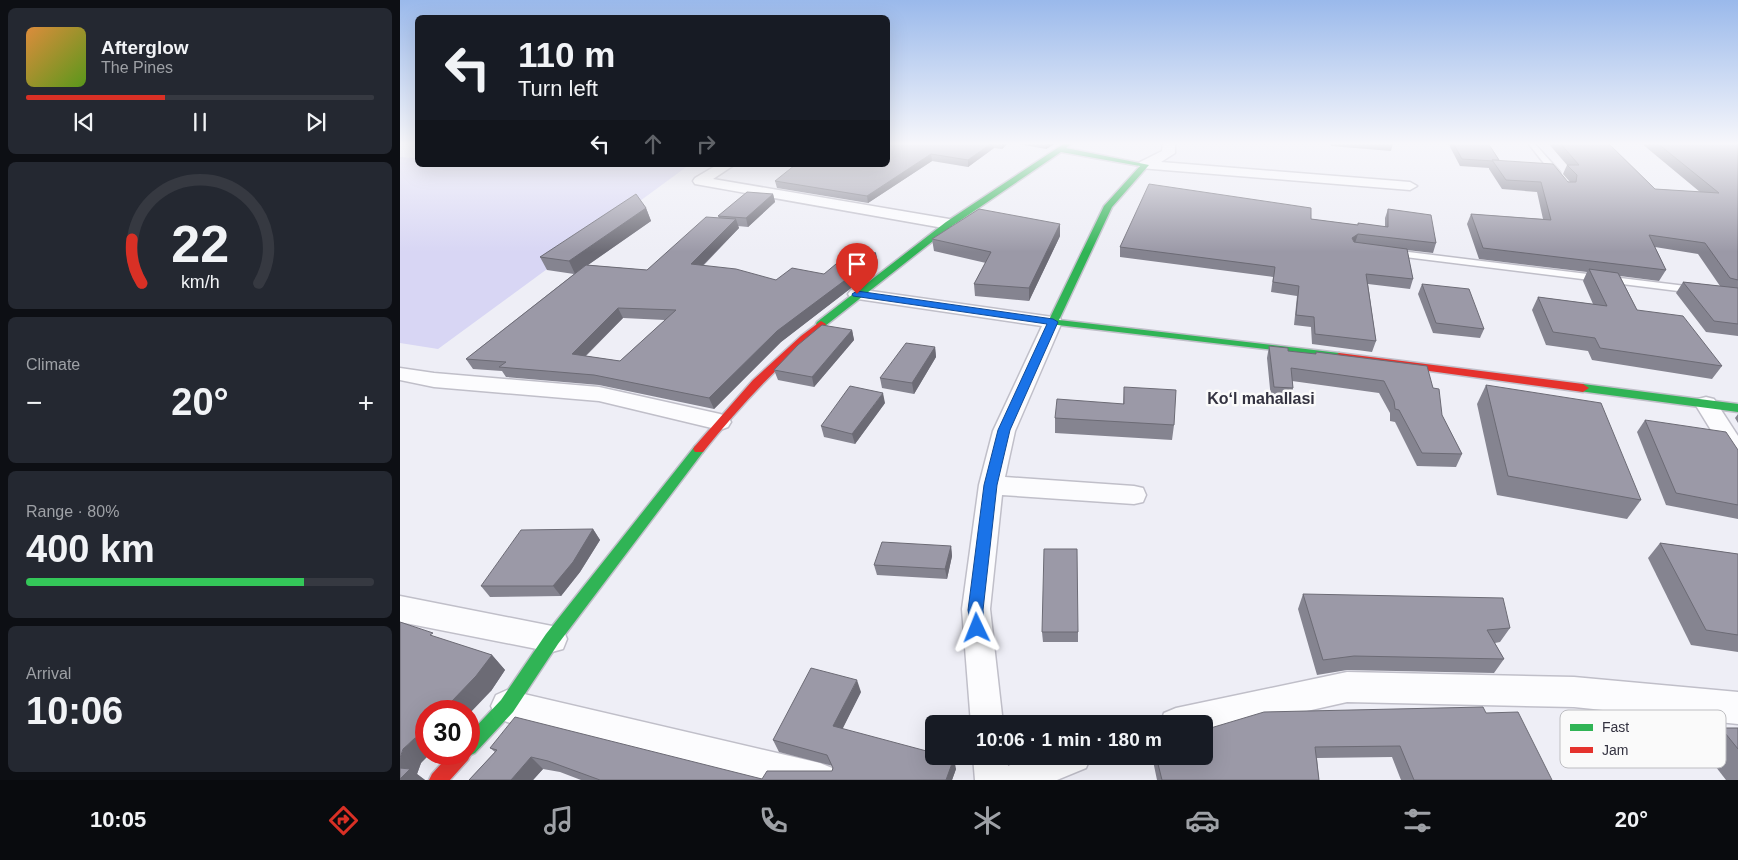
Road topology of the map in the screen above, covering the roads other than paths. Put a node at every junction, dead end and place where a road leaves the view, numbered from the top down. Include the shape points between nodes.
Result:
1 (704, 179) edge
2 (1015, 179) edge
3 (1131, 179) edge
4 (1326, 179) edge
5 (1410, 186) dead end
6 (949, 224) junction
7 (1384, 252) edge
8 (1708, 292) edge
9 (857, 294) junction
10 (1053, 322) junction
11 (400, 374) edge
12 (1706, 404) junction
13 (1738, 408) edge
14 (720, 422) junction
15 (1738, 455) edge
16 (991, 485) junction
17 (1134, 495) dead end
18 (400, 608) edge
19 (552, 639) junction
20 (506, 706) junction
21 (1738, 708) edge
22 (986, 715) edge
23 (1213, 716) edge
24 (480, 735) edge
25 (452, 765) edge
26 (991, 765) edge
27 (1052, 765) edge
28 (438, 780) edge
29 (820, 780) edge
30 (992, 780) edge
31 (1016, 780) edge

1 - 6 street via 700,182
2 - 6 street
3 - 10 street via 1108,206
4 - 5 street
6 - 9 street
7 - 8 lane
9 - 10 street
9 - 14 street via 791,348
10 - 12 street
10 - 16 street via 1004,430
11 - 14 street via 434,380 599,394
12 - 13 street
12 - 15 street
14 - 19 street
16 - 17 street
16 - 22 street via 976,610
18 - 19 street
19 - 20 street
20 - 24 street
20 - 29 street
21 - 23 street via 1574,692 1348,687
25 - 28 street
26 - 30 street
27 - 31 street

